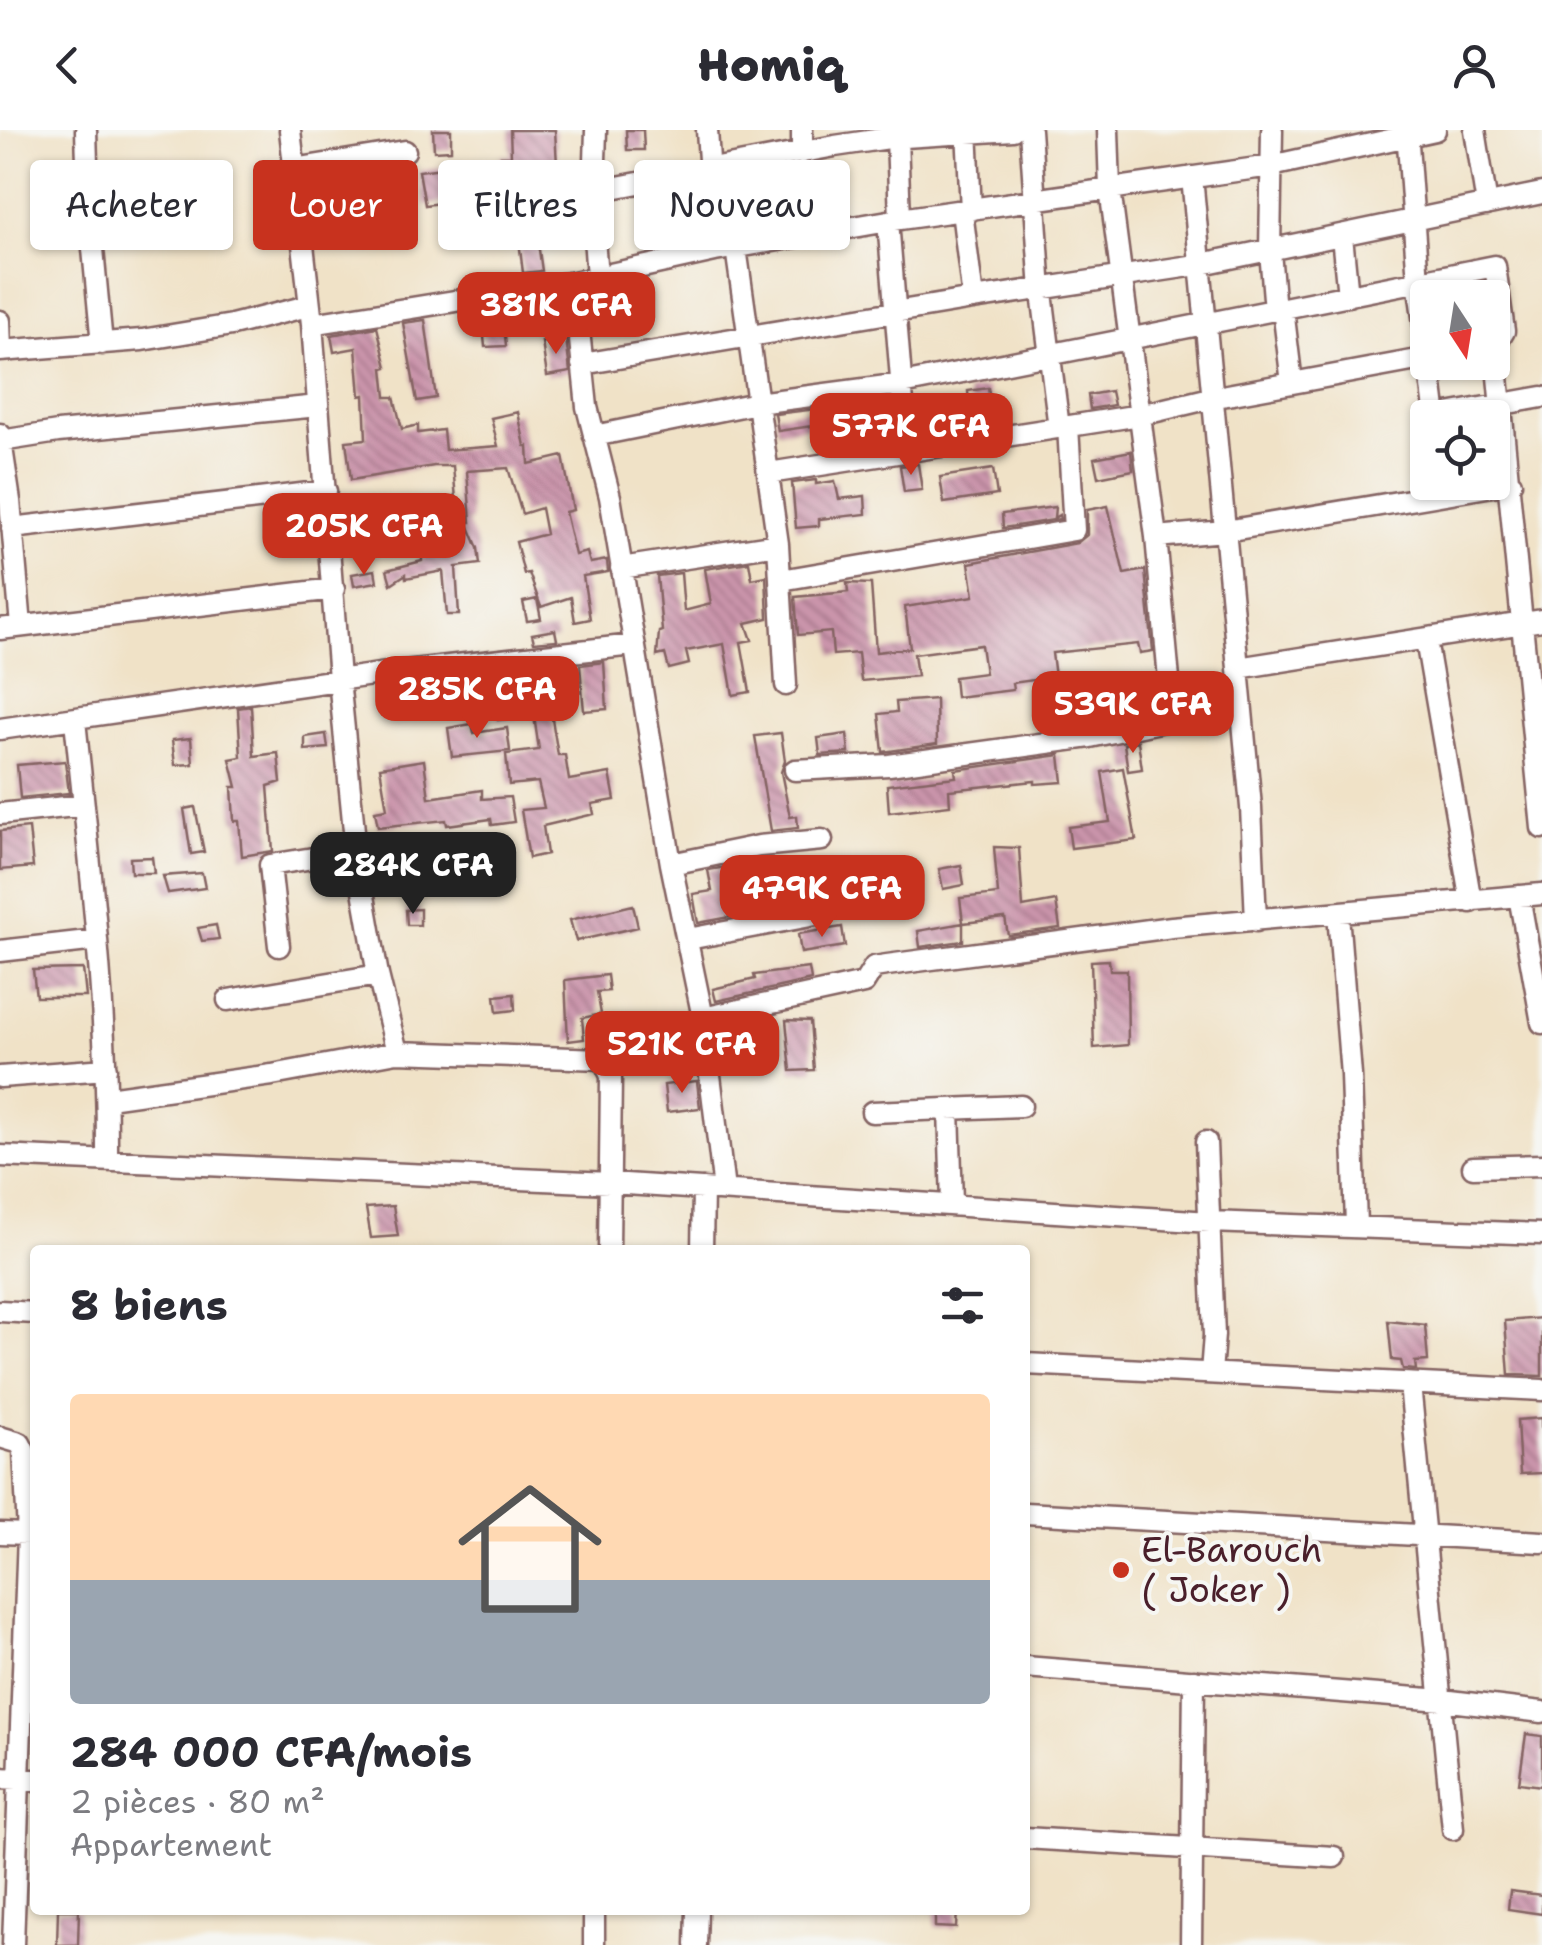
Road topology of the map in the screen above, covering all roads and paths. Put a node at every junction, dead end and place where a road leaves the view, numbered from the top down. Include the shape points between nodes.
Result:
1 (86, 130) edge
2 (283, 130) edge
3 (290, 130) edge
4 (596, 130) edge
5 (706, 130) edge
6 (802, 130) edge
7 (1013, 130) edge
8 (1030, 130) edge
9 (1108, 130) edge
10 (1272, 130) edge
11 (1435, 130) edge
12 (1475, 130) edge
13 (968, 132) edge
14 (1408, 133) edge
15 (892, 135) edge
16 (405, 152) dead end
17 (802, 153) junction
18 (293, 160) edge
19 (353, 160) edge
20 (596, 160) edge
21 (708, 160) edge
22 (766, 160) edge
23 (1271, 166) junction
24 (1192, 177) junction
25 (1110, 189) junction
26 (1542, 193) edge
27 (1034, 201) junction
28 (1487, 204) junction
29 (967, 211) junction
30 (894, 220) junction
31 (1414, 221) junction
32 (850, 228) edge
33 (1342, 236) junction
34 (303, 250) edge
35 (594, 250) edge
36 (726, 250) joint
37 (1270, 251) junction
38 (1198, 265) junction
39 (597, 277) junction
40 (1120, 277) junction
41 (1418, 280) edge
42 (1423, 280) edge
43 (1497, 280) edge
44 (574, 282) junction
45 (1410, 283) edge
46 (1041, 288) junction
47 (1348, 296) junction
48 (973, 299) junction
49 (1279, 310) junction
50 (896, 312) junction
51 (310, 315) junction
52 (0, 321) edge
53 (1204, 325) junction
54 (748, 338) junction
55 (1129, 341) junction
56 (102, 344) junction
57 (0, 351) edge
58 (1050, 355) junction
59 (1410, 361) edge
60 (582, 364) junction
61 (1292, 383) junction
62 (902, 384) junction
63 (1212, 398) junction
64 (1542, 398) edge
65 (757, 403) junction
66 (1510, 404) edge
67 (318, 406) junction
68 (1140, 415) junction
69 (1064, 427) junction
70 (594, 436) junction
71 (0, 438) edge
72 (907, 452) junction
73 (768, 474) junction
74 (1510, 474) edge
75 (1511, 482) joint
76 (326, 491) junction
77 (1410, 496) edge
78 (12, 528) junction
79 (1225, 531) junction
80 (1156, 537) junction
81 (778, 544) junction
82 (621, 568) junction
83 (781, 580) junction
84 (334, 589) junction
85 (1533, 623) edge
86 (10, 627) edge
87 (1426, 640) junction
88 (633, 644) junction
89 (1238, 668) junction
90 (338, 679) junction
91 (786, 685) dead end
92 (76, 720) junction
93 (0, 730) edge
94 (795, 770) dead end
95 (84, 804) junction
96 (0, 814) edge
97 (1542, 828) edge
98 (822, 840) dead end
99 (356, 851) junction
100 (672, 864) junction
101 (1542, 894) edge
102 (1519, 896) junction
103 (1471, 902) junction
104 (820, 914) dead end
105 (1338, 914) junction
106 (1256, 921) junction
107 (688, 938) junction
108 (97, 940) junction
109 (278, 946) dead end
110 (0, 952) edge
111 (378, 975) junction
112 (228, 1000) dead end
113 (703, 1018) junction
114 (1542, 1023) edge
115 (397, 1052) junction
116 (106, 1070) junction
117 (0, 1077) edge
118 (108, 1098) junction
119 (1021, 1106) dead end
120 (949, 1109) junction
121 (872, 1112) dead end
122 (1206, 1142) dead end
123 (0, 1156) edge
124 (107, 1159) junction
125 (1542, 1165) edge
126 (1473, 1167) dead end
127 (610, 1183) junction
128 (714, 1189) junction
129 (952, 1203) junction
130 (1210, 1222) junction
131 (1356, 1226) junction
132 (1542, 1234) edge
133 (609, 1245) edge
134 (703, 1245) edge
135 (0, 1311) edge
136 (30, 1312) edge
137 (1030, 1364) edge
138 (1210, 1373) junction
139 (1410, 1384) junction
140 (1542, 1390) edge
141 (18, 1441) edge
142 (1030, 1513) edge
143 (30, 1522) edge
144 (0, 1533) edge
145 (30, 1534) edge
146 (1426, 1536) junction
147 (1542, 1542) edge
148 (30, 1577) edge
149 (0, 1619) edge
150 (29, 1620) edge
151 (1030, 1667) edge
152 (1194, 1680) junction
153 (1442, 1700) junction
154 (1542, 1712) edge
155 (18, 1779) edge
156 (1454, 1829) dead end
157 (1030, 1838) edge
158 (1192, 1848) junction
159 (1334, 1856) dead end
160 (8, 1889) edge
161 (594, 1915) edge
162 (698, 1915) edge
163 (13, 1945) edge
164 (594, 1945) edge
165 (696, 1945) edge
166 (1191, 1945) edge

1 - 56 street
2 - 3 street
3 - 18 street
4 - 20 street
5 - 21 street
6 - 17 street
7 - 13 street
8 - 27 street
9 - 25 street
10 - 23 street
11 - 14 street
12 - 28 street
13 - 15 street
13 - 29 street
14 - 23 street
14 - 31 street
15 - 17 street
15 - 30 street
16 - 19 street
17 - 22 street
23 - 24 street
23 - 37 street
24 - 25 street
24 - 38 street
25 - 27 street
25 - 40 street
26 - 28 street
27 - 29 street
27 - 46 street
28 - 31 street
29 - 30 street
29 - 48 street
30 - 32 street
30 - 50 street
31 - 33 street
31 - 41 street
33 - 37 street
33 - 47 street
34 - 51 street
35 - 39 street
36 - 39 street
36 - 54 street
37 - 38 street
37 - 49 street
38 - 40 street
38 - 53 street
39 - 44 street
40 - 46 street
40 - 55 street
42 - 43 street via 1495,266
44 - 51 street
44 - 60 street
45 - 47 street
46 - 48 street
46 - 58 street
47 - 49 street
48 - 50 street
49 - 53 street
49 - 61 street
50 - 54 street
50 - 62 street
51 - 56 street
51 - 67 street
52 - 57 street
53 - 55 street
53 - 63 street
54 - 60 street
54 - 65 street
55 - 58 street
55 - 68 street
56 - 57 street
58 - 62 street
58 - 69 street
59 - 61 street
60 - 70 street
61 - 63 street
62 - 65 street
62 - 72 street
63 - 68 street
63 - 79 street
64 - 66 street
65 - 70 street
65 - 73 street
67 - 71 street
67 - 76 street
68 - 69 street
68 - 80 street
69 - 72 street
69 - 83 street via 1074,530
70 - 82 street
71 - 78 street
72 - 73 street
73 - 81 street
74 - 75 street
75 - 85 street
76 - 78 street
76 - 84 street
77 - 79 street
78 - 86 street
79 - 80 street
79 - 89 street
80 - 94 street via 1169,720 889,764
81 - 82 street
81 - 83 street
82 - 88 street
83 - 91 street
84 - 86 street
84 - 90 street
85 - 87 street
85 - 97 street
87 - 89 street
87 - 103 street
88 - 90 street
88 - 100 street
89 - 106 street
90 - 92 street
90 - 99 street
92 - 93 street
92 - 95 street
95 - 96 street
95 - 108 street
98 - 100 street
99 - 109 street via 270,865
99 - 111 street
100 - 107 street
101 - 102 street
102 - 103 street
102 - 114 street
103 - 105 street
104 - 107 street
105 - 106 street
105 - 131 street
106 - 113 street via 874,967 864,983
107 - 113 street
108 - 110 street
108 - 116 street
111 - 112 street
111 - 115 street
113 - 128 street
115 - 118 street
115 - 127 street via 603,1059 611,1076
116 - 117 street
116 - 118 street
118 - 124 street
119 - 120 street
120 - 121 street
120 - 129 street
122 - 130 street
123 - 124 street
124 - 127 street
125 - 126 street
127 - 128 street
127 - 133 street
128 - 129 street
128 - 134 street
129 - 130 street
130 - 131 street
130 - 138 street
131 - 132 street
135 - 136 street
137 - 138 street
138 - 139 street
139 - 140 street
139 - 146 street
141 - 143 street
142 - 146 street
144 - 145 street
146 - 147 street
146 - 153 street
148 - 150 street
149 - 150 street
150 - 155 street
151 - 152 street
152 - 153 street
152 - 158 street
153 - 154 street
153 - 156 street
155 - 160 street
157 - 158 street
158 - 159 street
158 - 166 street
160 - 163 street
161 - 164 street
162 - 165 street

